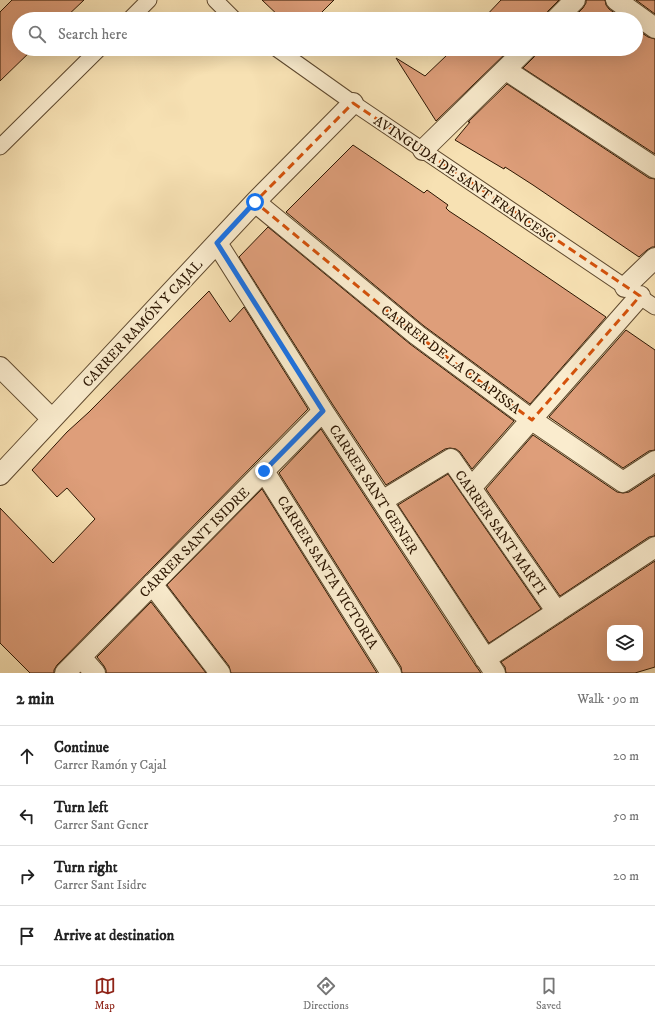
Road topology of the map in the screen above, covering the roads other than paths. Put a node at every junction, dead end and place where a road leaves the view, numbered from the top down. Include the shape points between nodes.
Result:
1 (149, 0) edge
2 (215, 0) edge
3 (575, 0) edge
4 (616, 0) edge
5 (137, 12) edge
6 (227, 12) edge
7 (563, 12) edge
8 (633, 12) edge
9 (643, 19) edge
10 (655, 28) edge
11 (92, 56) edge
12 (287, 56) edge
13 (519, 56) edge
14 (506, 70) junction
15 (353, 103) junction
16 (0, 147) edge
17 (422, 150) junction
18 (655, 168) edge
19 (255, 202) junction
20 (217, 243) junction
21 (655, 258) edge
22 (640, 297) edge
23 (0, 367) edge
24 (323, 411) junction
25 (52, 419) junction
26 (532, 420) junction
27 (655, 461) edge
28 (264, 471) junction
29 (0, 475) edge
30 (471, 488) junction
31 (382, 502) junction
32 (655, 547) edge
33 (152, 584) junction
34 (557, 612) junction
35 (81, 657) junction
36 (490, 666) edge
37 (65, 673) edge
38 (95, 673) edge
39 (220, 673) edge
40 (392, 673) edge

1 - 5 street
2 - 6 street
3 - 7 street
4 - 8 street
9 - 10 street
11 - 16 street
12 - 15 street, AVINGUDA DE SANT FRANCESC
13 - 14 street
14 - 17 street
14 - 18 street
15 - 17 street, AVINGUDA DE SANT FRANCESC
15 - 19 street, CARRER RAMÓN Y CAJAL
17 - 22 street, AVINGUDA DE SANT FRANCESC
19 - 20 street, CARRER RAMÓN Y CAJAL
19 - 26 street, CARRER DE LA CLAPISSA via 417,335
20 - 24 street, CARRER SANT GENER
20 - 25 street, CARRER RAMÓN Y CAJAL
21 - 22 street
22 - 26 street
23 - 25 street
24 - 28 street, CARRER SANT ISIDRE
24 - 31 street, CARRER SANT GENER
25 - 29 street, CARRER RAMÓN Y CAJAL
26 - 27 street, CARRER DE LA CLAPISSA via 623,482
26 - 30 street
28 - 33 street, CARRER SANT ISIDRE
28 - 40 street, CARRER SANTA VICTORIA
30 - 31 street, CARRER SANT MARTI via 451,459
30 - 34 street, CARRER SANT MARTI
31 - 36 street, CARRER SANT GENER
32 - 34 street
33 - 35 street, CARRER SANT ISIDRE
33 - 39 street
34 - 36 street
35 - 37 street, CARRER SANT ISIDRE
35 - 38 street

